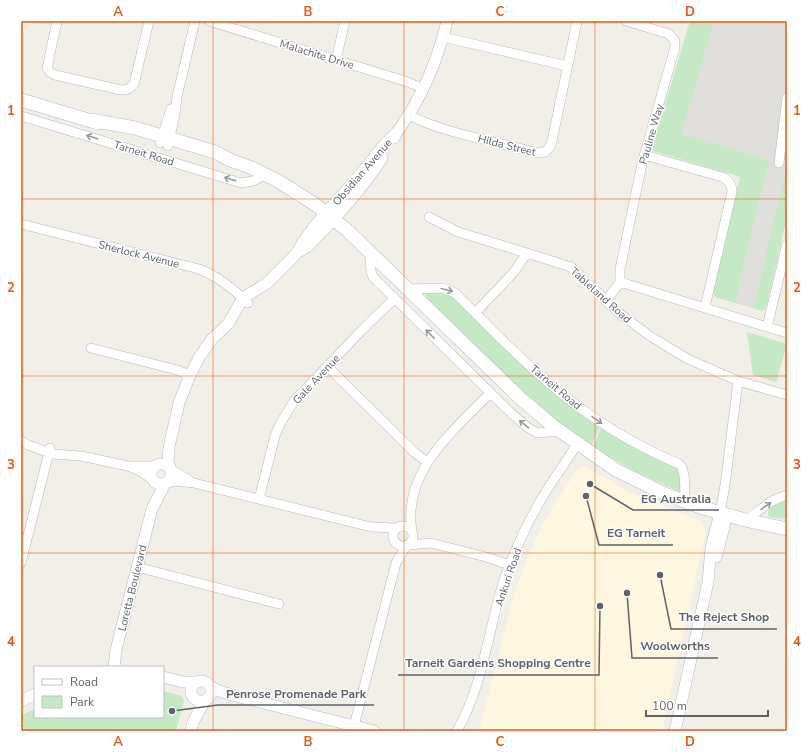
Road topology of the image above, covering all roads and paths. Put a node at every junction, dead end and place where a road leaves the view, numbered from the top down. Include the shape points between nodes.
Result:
1 (57, 21) edge
2 (148, 21) edge
3 (195, 21) edge
4 (209, 21) edge
5 (345, 21) edge
6 (447, 21) edge
7 (577, 21) edge
8 (626, 21) edge
9 (443, 37) junction
10 (336, 60) junction
11 (567, 66) junction
12 (423, 89) junction
13 (21, 91) edge
14 (787, 98) edge
15 (21, 100) edge
16 (409, 115) junction
17 (21, 116) edge
18 (76, 116) junction
19 (165, 140) junction
20 (644, 155) junction
21 (779, 163) dead end
22 (266, 174) junction
23 (330, 216) junction
24 (429, 217) dead end
25 (21, 224) edge
26 (787, 244) edge
27 (370, 252) junction
28 (527, 253) junction
29 (620, 282) junction
30 (408, 289) junction
31 (394, 299) junction
32 (245, 300) junction
33 (606, 301) junction
34 (705, 307) junction
35 (476, 312) junction
36 (767, 327) junction
37 (787, 333) edge
38 (91, 348) dead end
39 (327, 366) junction
40 (190, 375) junction
41 (738, 381) junction
42 (490, 393) junction
43 (787, 395) edge
44 (560, 431) junction
45 (170, 437) junction
46 (21, 441) edge
47 (578, 444) junction
48 (50, 450) junction
49 (427, 462) junction
50 (128, 466) junction
51 (155, 466) junction
52 (170, 469) junction
53 (152, 480) junction
54 (166, 483) junction
55 (194, 483) junction
56 (787, 496) edge
57 (259, 499) junction
58 (685, 502) junction
59 (410, 508) junction
60 (152, 509) junction
61 (723, 514) junction
62 (746, 520) junction
63 (371, 527) junction
64 (396, 528) junction
65 (787, 529) edge
66 (412, 531) junction
67 (394, 541) junction
68 (432, 543) junction
69 (407, 545) junction
70 (21, 563) edge
71 (396, 563) junction
72 (510, 565) junction
73 (137, 567) junction
74 (279, 604) dead end
75 (114, 666) edge
76 (167, 678) edge
77 (197, 682) junction
78 (210, 686) junction
79 (34, 694) edge
80 (232, 695) junction
81 (192, 696) junction
82 (206, 700) junction
83 (21, 701) edge
84 (463, 721) junction
85 (192, 726) edge
86 (354, 726) junction
87 (374, 731) edge
88 (457, 731) edge
89 (464, 731) edge
90 (675, 731) edge

1 - 2 street via 47,68 50,72 121,90 132,88 134,84
3 - 19 street via 177,96 169,113
4 - 10 street, Malachite Drive via 241,26
5 - 10 street
6 - 9 street, Obsidian Avenue
7 - 11 street, Hilda Street
8 - 20 street, Pauline Way via 669,34 675,41 674,53
9 - 11 street
9 - 12 street, Obsidian Avenue
10 - 12 street, Malachite Drive
11 - 16 street, Hilda Street via 552,141 548,149 542,153 458,132
12 - 16 street, Obsidian Avenue
13 - 18 main road, Tarneit Road
14 - 21 street
15 - 18 main road, Tarneit Road
16 - 23 street, Obsidian Avenue via 365,183
22 -> 17 street, Tarneit Road via 253,182 242,183
18 - 19 main road, Tarneit Road via 115,129
19 - 22 main road, Tarneit Road via 216,160 230,160
20 - 29 street, Pauline Way via 620,269
20 - 34 street via 722,177 732,187
22 - 23 main road, Tarneit Road via 314,203
23 - 27 main road, Tarneit Road
23 - 32 street via 307,247 296,254 267,283 262,294 256,299
24 - 28 street, Tableland Road via 458,232
25 - 32 street, Sherlock Avenue via 199,269 220,279
26 - 36 street
27 - 30 main road, Tarneit Road
27 - 31 street via 370,272
28 - 33 street, Tableland Road via 571,267
28 - 35 street via 514,272
29 - 33 street
29 - 34 street
30 -> 35 street, Tarneit Road via 448,289
30 - 44 main road, Tarneit Road via 519,397
31 - 39 street, Gale Avenue
42 -> 31 street
32 - 40 street via 239,318 228,324 205,349
33 - 41 street, Tableland Road via 633,324 669,348 705,368
34 - 36 street
35 -> 58 street, Tarneit Road via 549,384 583,410 632,441 682,466
36 - 37 street
38 - 40 street
39 - 49 street
39 - 57 street, Gale Avenue via 294,401 280,424
40 - 45 street
41 - 43 street, Tableland Road
41 - 61 street via 731,443 732,472
44 -> 42 street via 542,434 533,431
42 - 49 street via 444,440
44 - 47 main road, Tarneit Road
45 - 51 street
45 - 52 street
46 - 48 street via 38,442
47 - 58 main road, Tarneit Road via 616,470
47 - 72 street, Ankuri Road via 532,515
48 - 50 street via 66,448 81,456
48 - 70 street
49 - 59 street via 416,484
50 - 51 street
50 - 53 street
51 - 52 street via 162,464
51 - 53 street via 151,472
52 - 54 street via 171,477
52 - 55 street
53 - 54 street via 158,484
53 - 60 street, Loretta Boulevard
54 - 55 street
54 - 60 street, Loretta Boulevard
55 - 57 street
62 -> 56 street via 773,501
57 - 63 street
58 - 61 main road, Tarneit Road
59 - 64 street
59 - 66 street
60 - 73 street, Loretta Boulevard
61 - 62 main road, Tarneit Road
61 - 90 street via 718,551 708,582
62 - 65 main road, Tarneit Road
63 - 64 street
63 - 67 street
64 - 66 street via 404,525
64 - 67 street
66 - 68 street
66 - 69 street via 412,539
67 - 69 street via 400,546
67 - 71 street
68 - 69 street
68 - 72 street
69 - 71 street
71 - 86 street
72 - 84 street, Ankuri Road via 498,601 480,674
73 - 74 street
73 - 75 street, Loretta Boulevard
76 - 77 street
76 - 81 street
77 - 78 street via 203,681
77 - 81 street via 192,686
78 - 80 street
78 - 82 street via 211,694
79 - 83 street
80 - 82 street
80 - 86 street
81 - 82 street via 197,701
81 - 85 street
82 - 85 street
84 - 88 street, Ankuri Road
84 - 89 street, Ankuri Road
86 - 87 street

